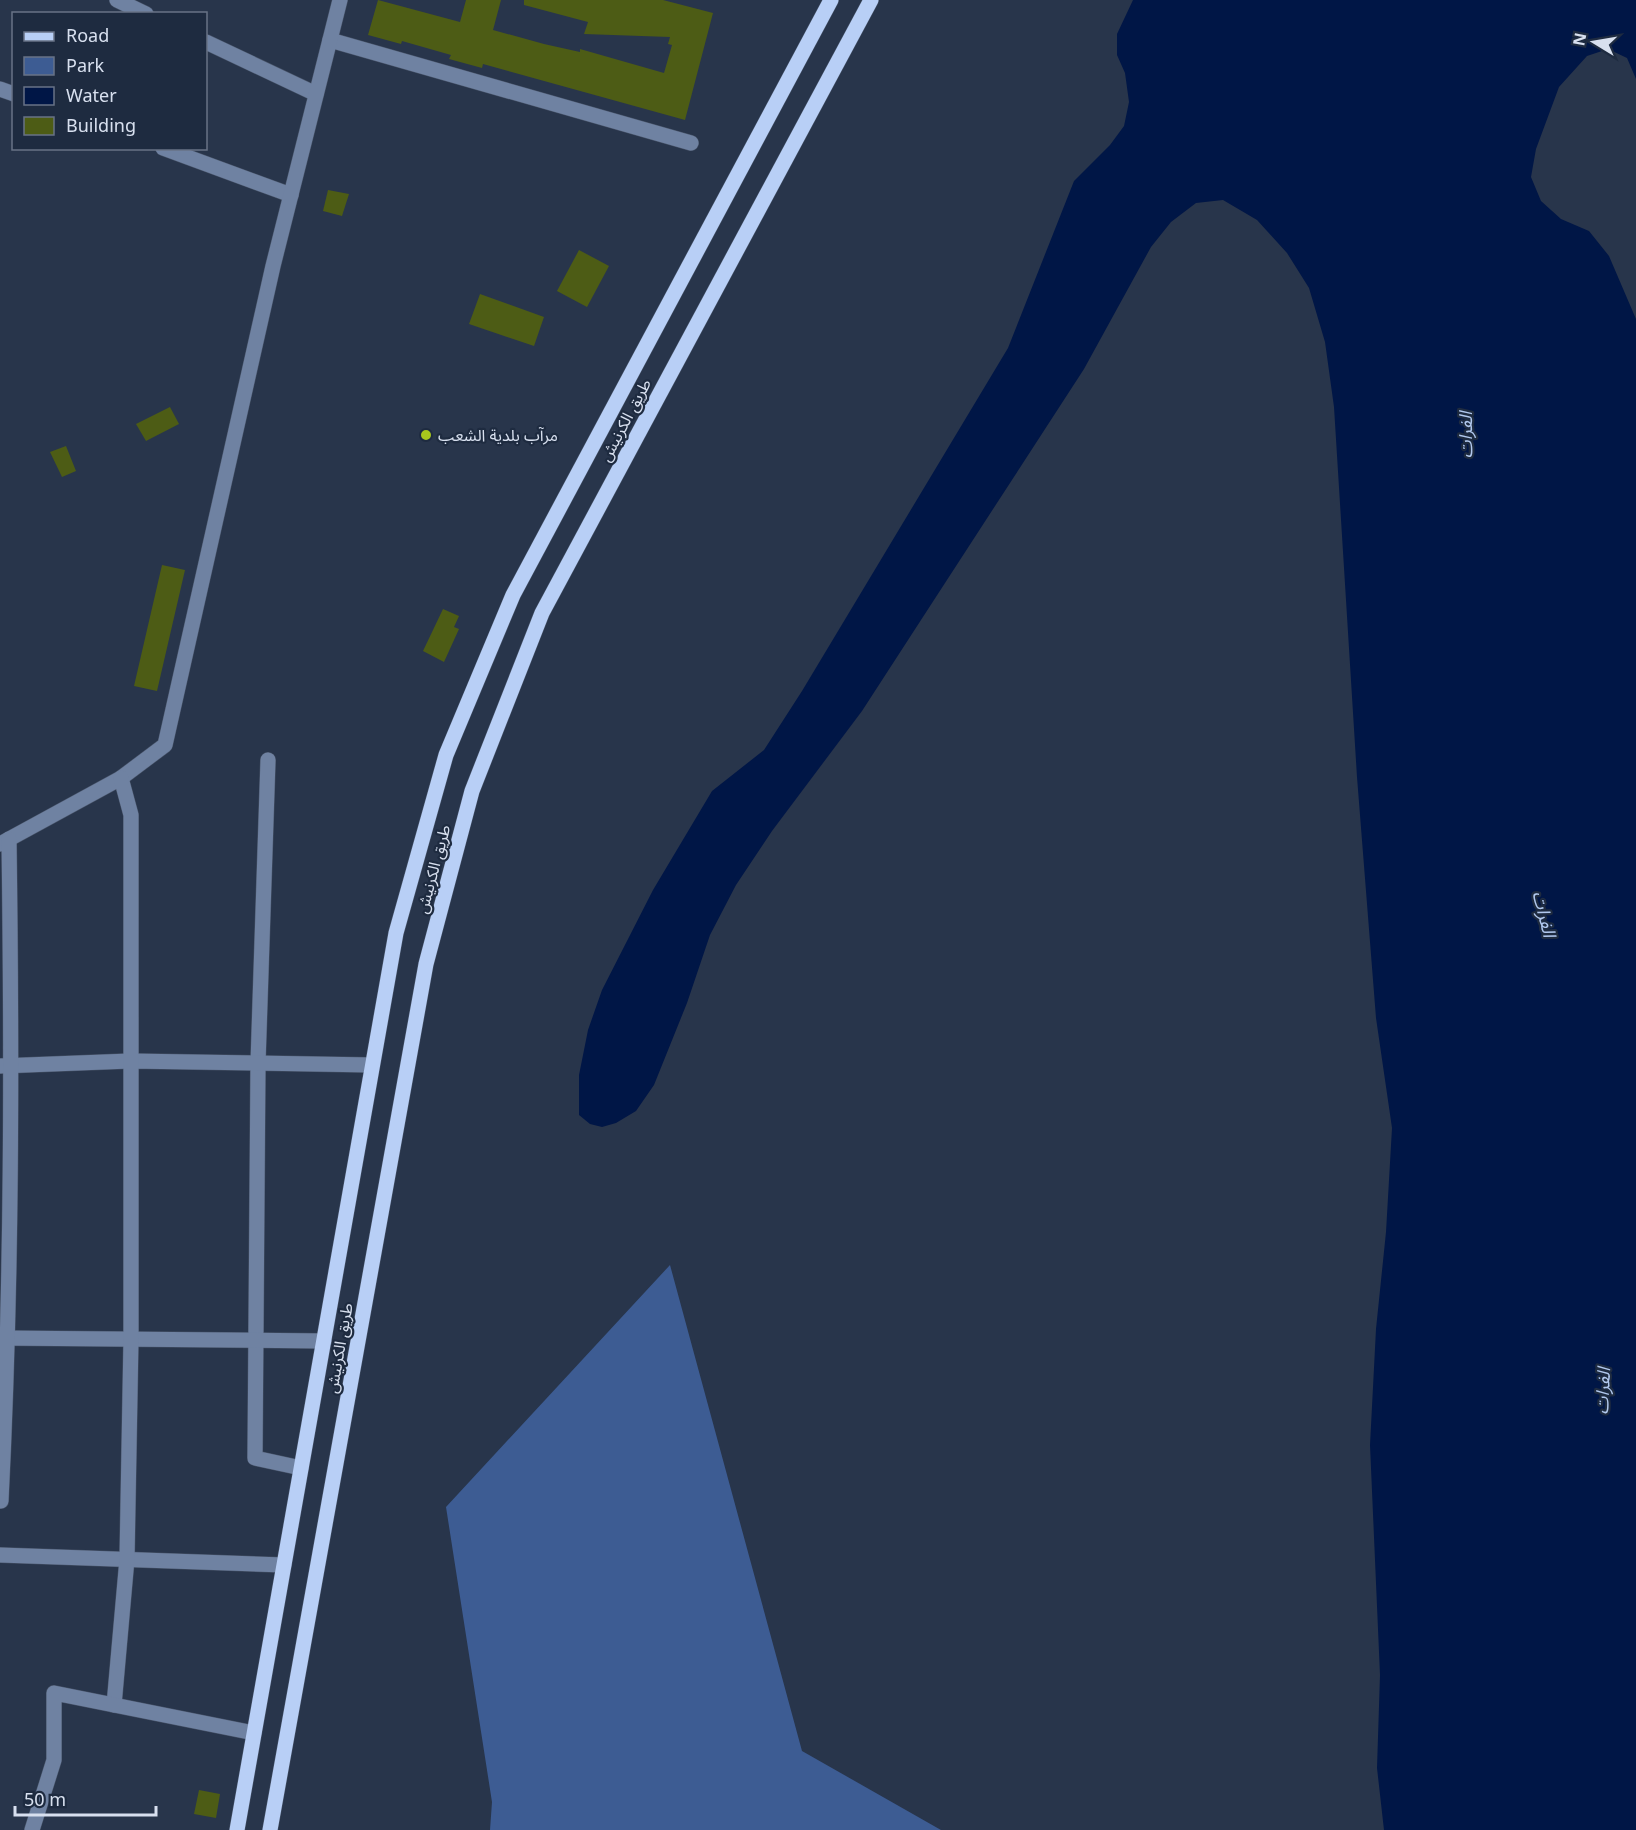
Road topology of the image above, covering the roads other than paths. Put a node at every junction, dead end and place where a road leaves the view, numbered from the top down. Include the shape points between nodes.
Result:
1 (117, 0) edge
2 (340, 0) edge
3 (831, 0) edge
4 (871, 0) edge
5 (142, 12) edge
6 (330, 40) junction
7 (207, 42) edge
8 (316, 94) junction
9 (691, 143) dead end
10 (168, 150) edge
11 (291, 195) junction
12 (268, 760) dead end
13 (121, 778) junction
14 (5, 842) edge
15 (130, 1061) junction
16 (258, 1063) junction
17 (6, 1065) edge
18 (372, 1065) junction
19 (5, 1338) edge
20 (131, 1339) junction
21 (255, 1341) junction
22 (324, 1341) junction
23 (301, 1468) junction
24 (1, 1501) edge
25 (0, 1555) edge
26 (127, 1559) junction
27 (284, 1565) junction
28 (114, 1705) junction
29 (254, 1733) junction
30 (32, 1830) edge
31 (237, 1830) edge
32 (270, 1830) edge

1 - 5 street
2 - 6 street
3 - 18 main road, طريق الكرنيش via 513,595 446,755 396,933
4 - 32 main road, طريق الكرنيش via 542,613 472,791 426,964
6 - 8 street
6 - 9 street
7 - 8 street
8 - 11 street
10 - 11 street
11 - 13 street via 165,745
12 - 16 street
13 - 14 street
13 - 15 street via 130,814
14 - 17 street
15 - 16 street
15 - 17 street
15 - 20 street
16 - 18 street
16 - 21 street
17 - 19 street
18 - 22 main road, طريق الكرنيش
19 - 20 street
19 - 24 street
20 - 21 street
20 - 26 street
21 - 22 street
21 - 23 street via 255,1458
22 - 23 main road, طريق الكرنيش
23 - 27 main road, طريق الكرنيش
25 - 26 street
26 - 27 street
26 - 28 street
27 - 29 main road, طريق الكرنيش
28 - 29 street
28 - 30 street via 54,1693 54,1760
29 - 31 main road, طريق الكرنيش

